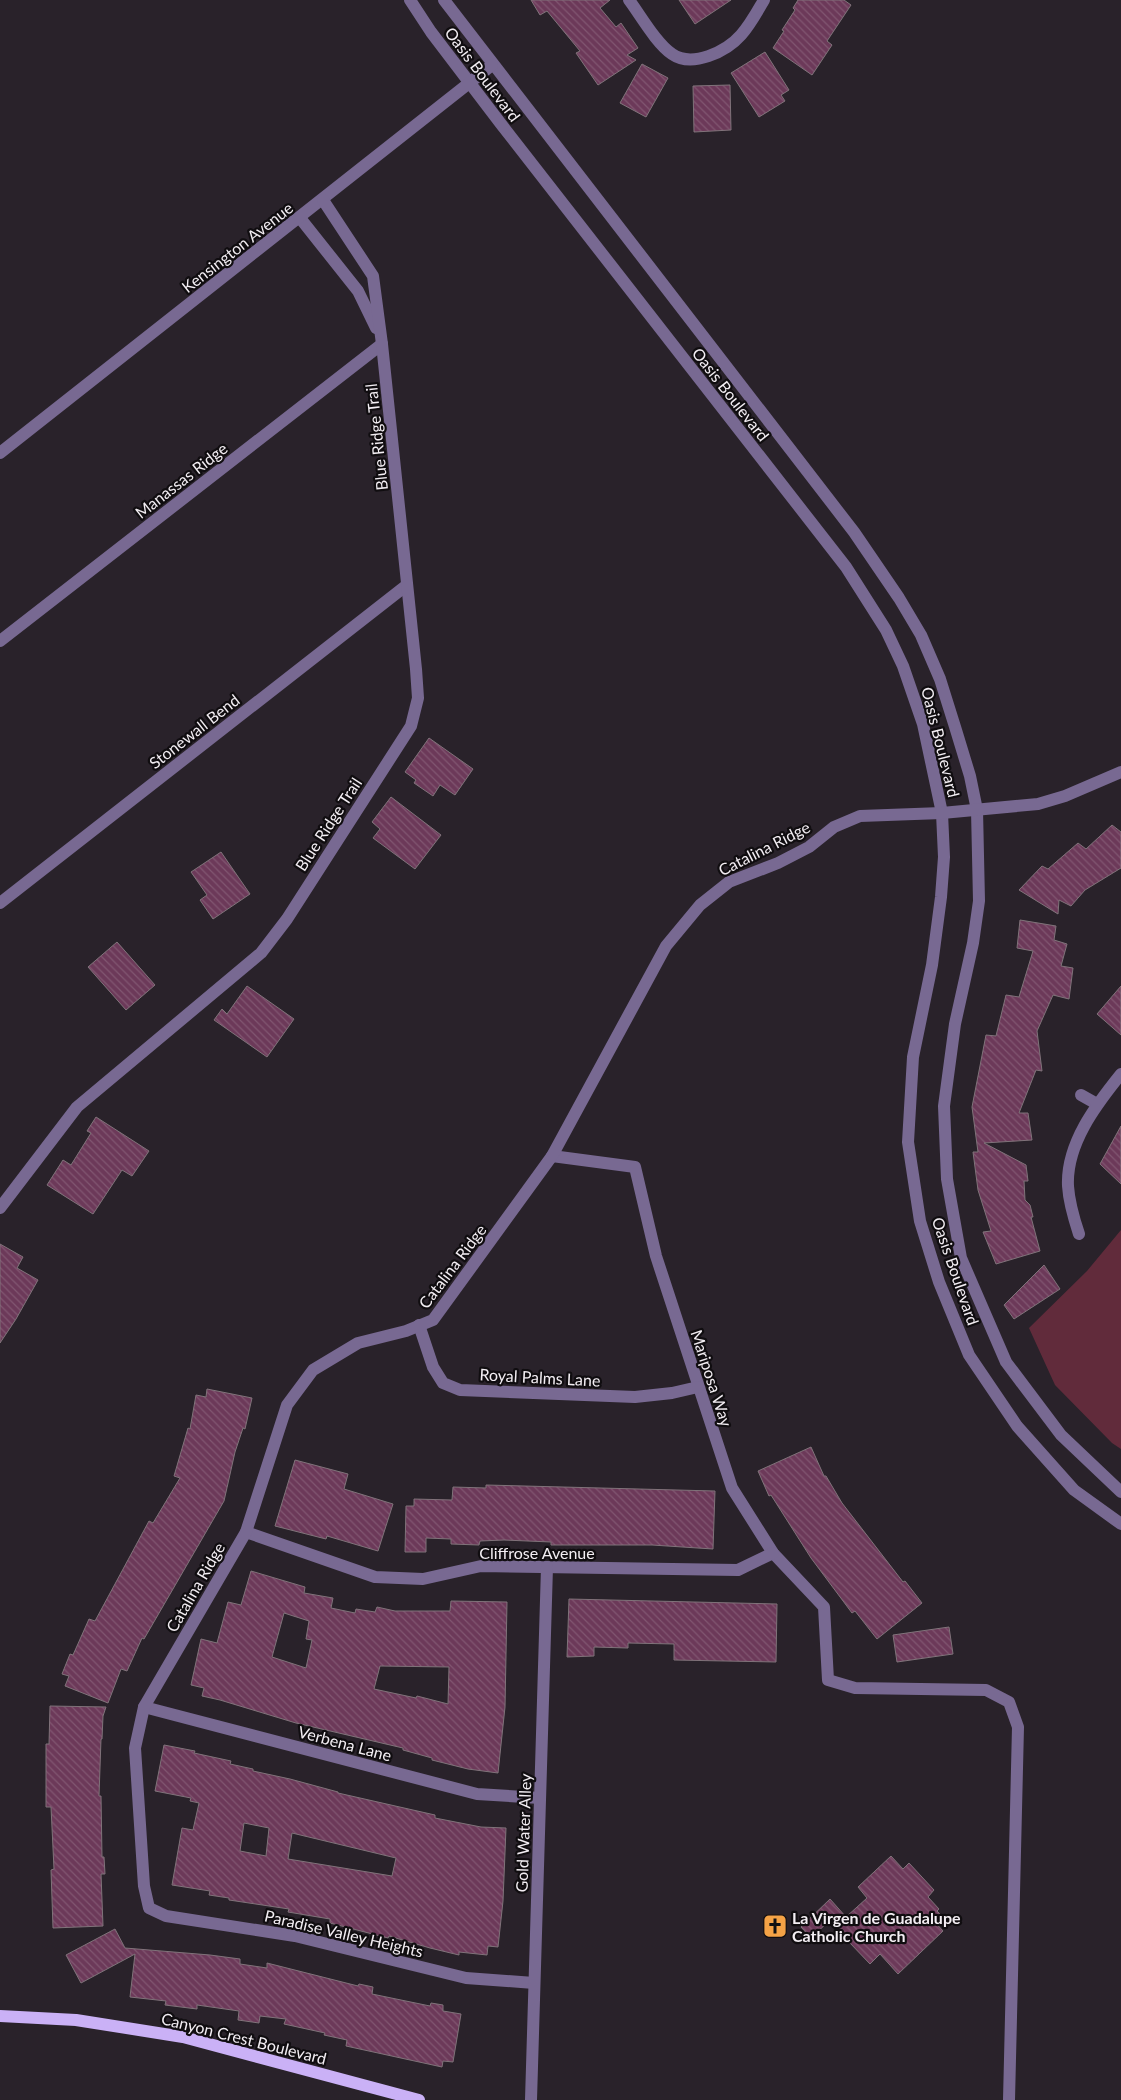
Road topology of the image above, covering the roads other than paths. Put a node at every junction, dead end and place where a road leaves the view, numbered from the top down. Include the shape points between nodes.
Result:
1 (410, 0) edge
2 (444, 0) edge
3 (629, 0) edge
4 (764, 0) edge
5 (492, 65) junction
6 (470, 84) junction
7 (323, 200) junction
8 (300, 218) junction
9 (382, 344) junction
10 (0, 453) edge
11 (407, 585) junction
12 (0, 641) edge
13 (1121, 772) edge
14 (977, 810) junction
15 (942, 813) junction
16 (0, 903) edge
17 (1121, 1074) edge
18 (1081, 1095) dead end
19 (1097, 1104) junction
20 (552, 1156) junction
21 (0, 1208) edge
22 (1079, 1234) dead end
23 (419, 1325) junction
24 (698, 1387) junction
25 (1121, 1492) edge
26 (1121, 1524) edge
27 (246, 1532) junction
28 (773, 1553) junction
29 (547, 1567) junction
30 (144, 1707) junction
31 (540, 1798) junction
32 (149, 1908) joint
33 (534, 1983) junction
34 (0, 2016) edge
35 (419, 2100) edge
36 (531, 2100) edge
37 (1009, 2100) edge

1 - 6 street, Oasis Boulevard
2 - 5 street, Oasis Boulevard
3 - 4 street via 663,46 677,57 686,58 713,55 728,46 740,36
5 - 6 street, Kensington Avenue
5 - 14 street, Oasis Boulevard via 854,532 899,598 921,635 940,679 970,776
6 - 7 street, Kensington Avenue
6 - 15 street, Oasis Boulevard via 864,593 904,666 923,724
7 - 8 street, Kensington Avenue
7 - 9 street, Blue Ridge Trail via 374,276
8 - 9 street, Blue Ridge Trail via 358,291
8 - 10 street, Kensington Avenue
9 - 11 street, Blue Ridge Trail
9 - 12 street, Manassas Ridge
11 - 16 street, Stonewall Bend
11 - 21 street, Blue Ridge Trail via 418,698 411,726 287,919 261,953 77,1107
13 - 14 street, Catalina Ridge via 1038,804
14 - 15 street, Catalina Ridge
14 - 25 street, Oasis Boulevard via 979,901 974,943 955,1024 944,1106 947,1179 961,1258 1006,1362 1061,1435
15 - 20 street, Catalina Ridge via 860,816 834,827 809,847 778,863 729,882 700,905 666,946
15 - 26 street, Oasis Boulevard via 944,857 941,897 932,965 913,1058 908,1142 920,1221 939,1282 969,1354 1017,1426 1074,1490
17 - 19 street
18 - 19 street
19 - 22 street via 1074,1146 1068,1185
20 - 23 street, Catalina Ridge via 452,1296 433,1320
20 - 24 street, Mariposa Way via 635,1167 656,1256
23 - 24 street, Royal Palms Lane via 433,1368 444,1383 460,1390 636,1397
23 - 27 street, Catalina Ridge via 358,1343 313,1370 288,1405
24 - 28 street, Mariposa Way via 732,1488
27 - 29 street, Cliffrose Avenue via 375,1577 423,1579 480,1566
27 - 30 street, Catalina Ridge
28 - 29 street, Cliffrose Avenue via 738,1570
28 - 37 street, Mariposa Way via 824,1607 828,1680 855,1688 986,1690 1009,1702 1018,1727
29 - 31 street, Gold Water Alley
30 - 31 street, Verbena Lane via 477,1794
30 - 32 street, Catalina Ridge via 135,1748 144,1886
31 - 33 street, Gold Water Alley
32 - 33 street, Paradise Valley Heights via 166,1916 295,1936 466,1978
33 - 36 street, Gold Water Alley
34 - 35 main road, Canyon Crest Boulevard via 76,2020 183,2037

